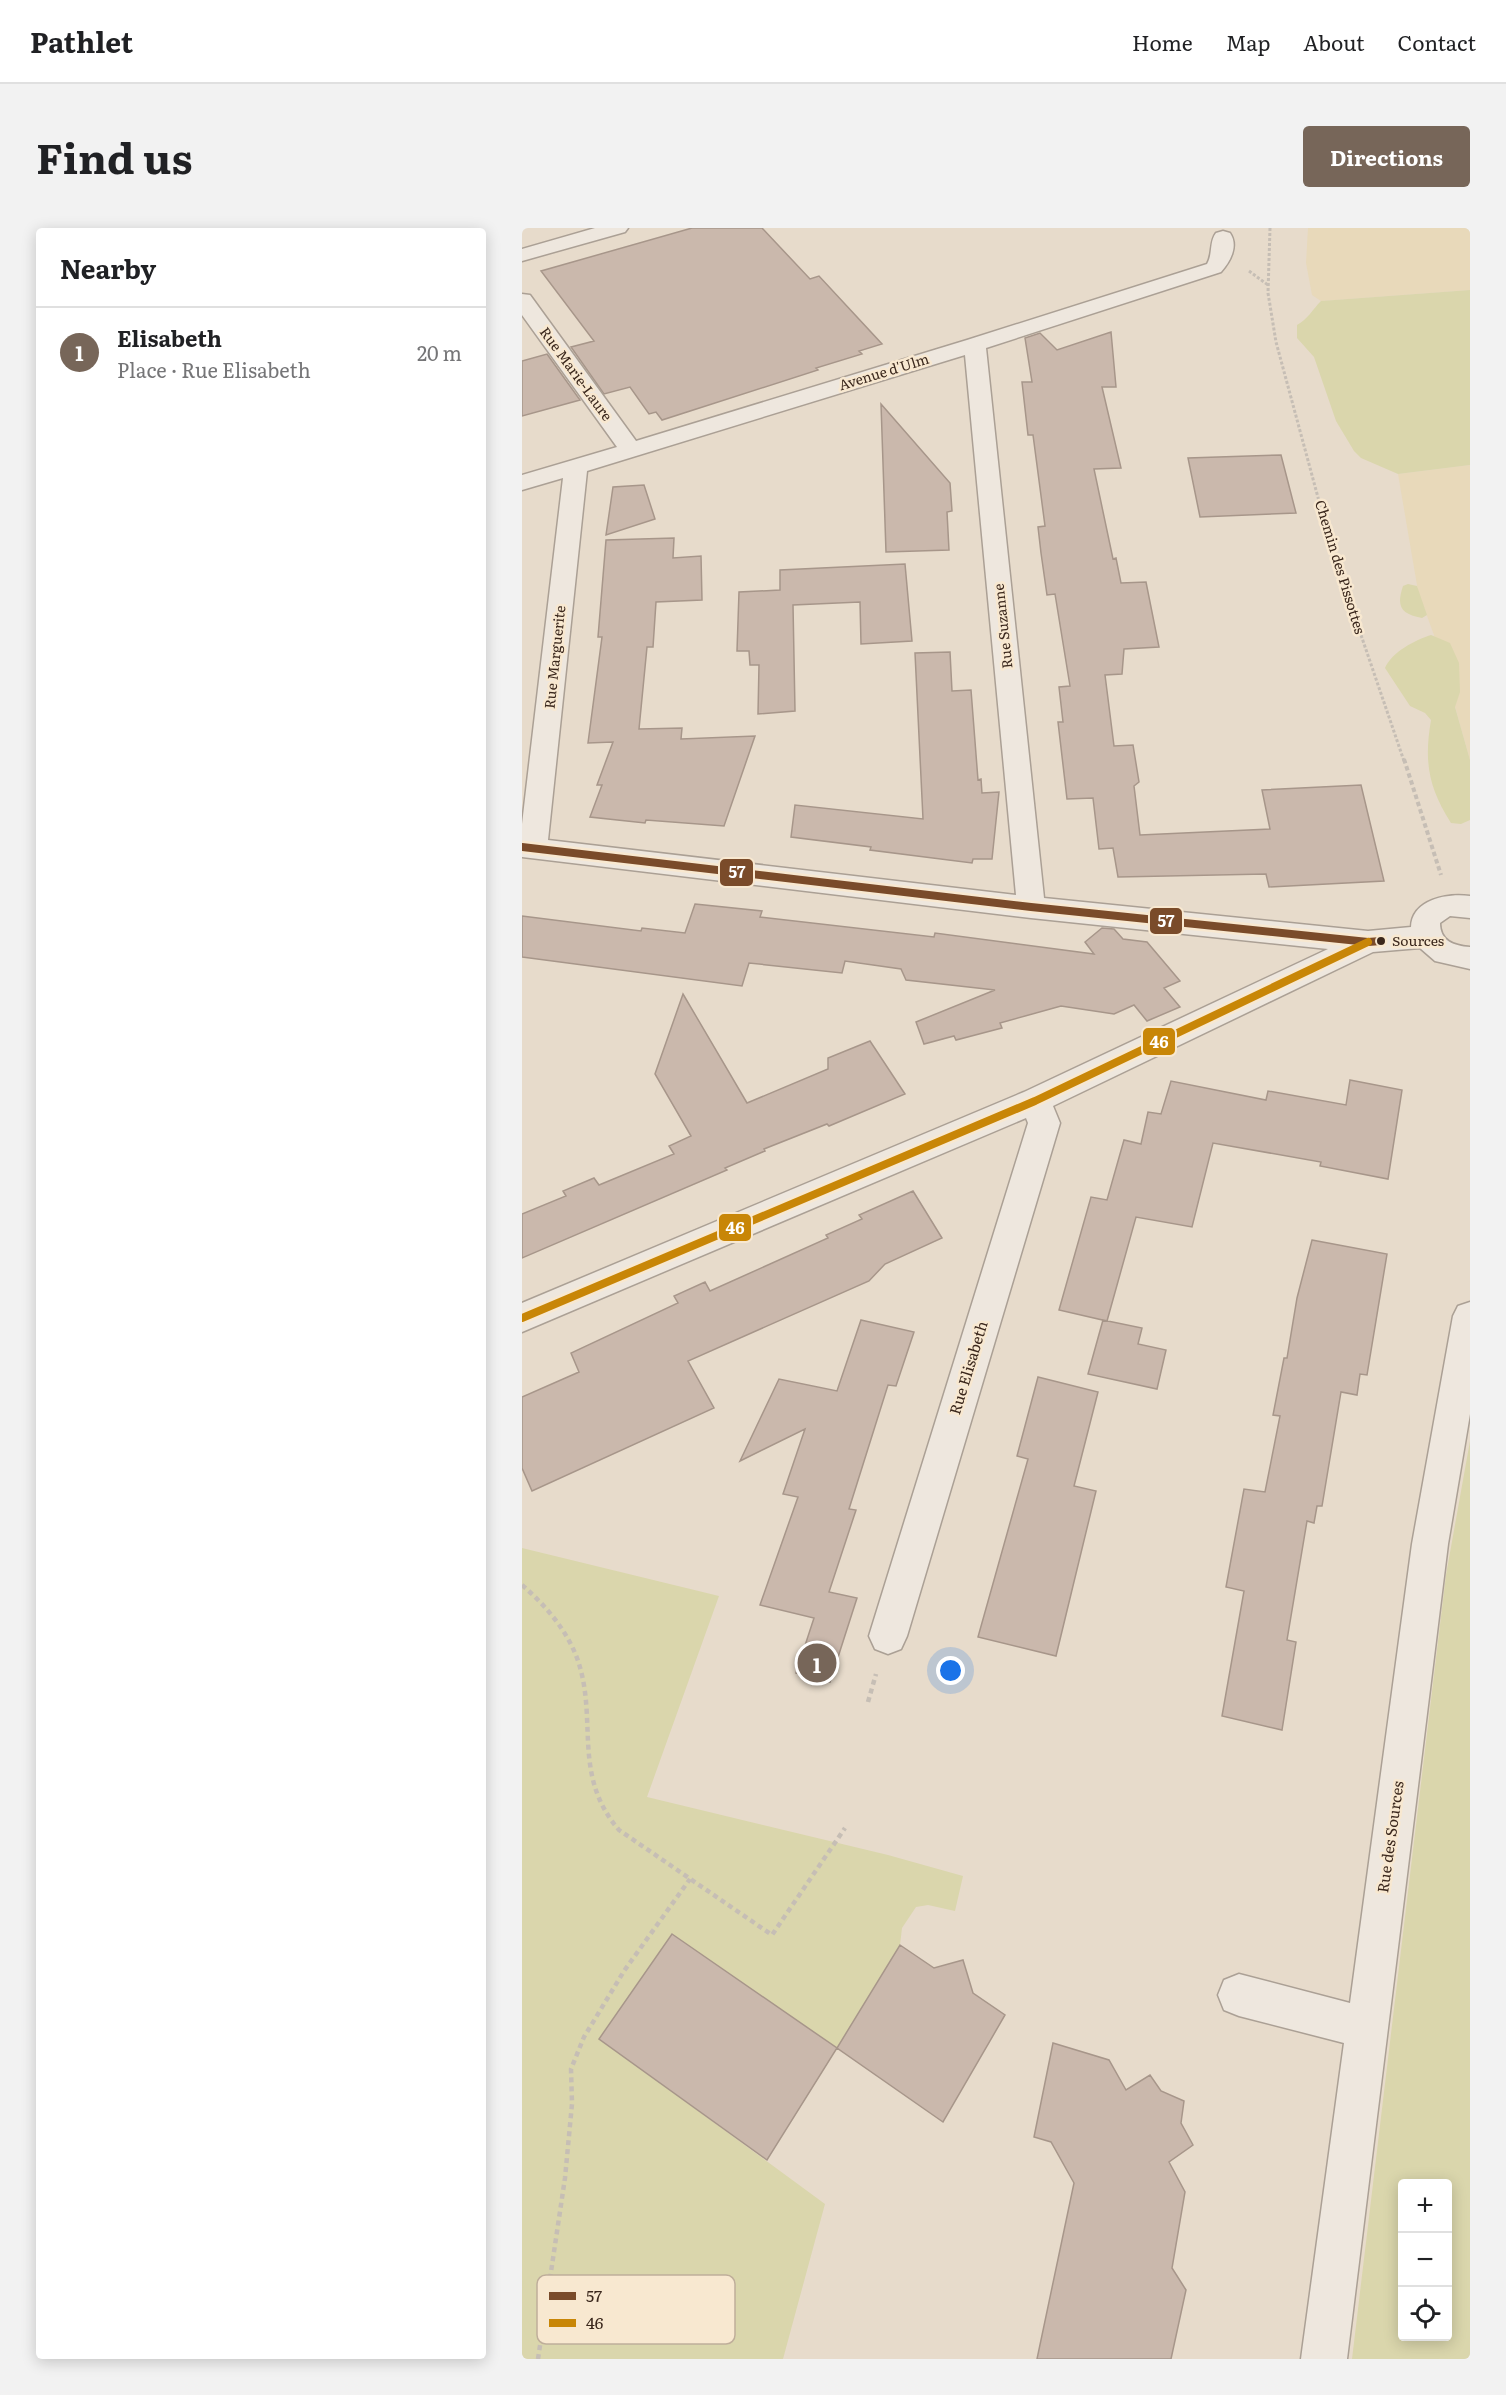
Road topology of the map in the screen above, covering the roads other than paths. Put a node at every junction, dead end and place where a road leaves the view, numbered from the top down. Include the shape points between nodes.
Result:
1 (618, 228) edge
2 (1223, 237) dead end
3 (522, 255) edge
4 (522, 300) edge
5 (975, 345) junction
6 (630, 449) junction
7 (572, 467) junction
8 (522, 483) edge
9 (528, 848) edge
10 (1031, 907) junction
11 (1470, 907) edge
12 (1426, 936) junction
13 (1368, 942) junction
14 (1470, 957) edge
15 (1035, 1101) junction
16 (1470, 1316) edge
17 (522, 1318) edge
18 (888, 1636) dead end
19 (1239, 1995) dead end
20 (1365, 2028) junction
21 (1324, 2359) edge

1 - 3 street
2 - 5 street, Avenue d'Ulm via 1223,253 1214,268
4 - 6 street, Rue Marie-Laure
5 - 6 street, Avenue d'Ulm
5 - 10 street, Rue Suzanne
6 - 7 street, Avenue d'Ulm
7 - 8 street, Avenue d'Ulm
7 - 9 street, Rue Marguerite
9 - 10 street
10 - 13 street
11 - 12 street via 1450,904 1431,912 1426,920
12 - 13 street
12 - 14 street via 1440,951
13 - 15 street
15 - 17 street
15 - 18 street, Rue Elisabeth via 1044,1123
16 - 20 street, Rue des Sources via 1430,1544
19 - 20 street
20 - 21 street, Rue des Sources

